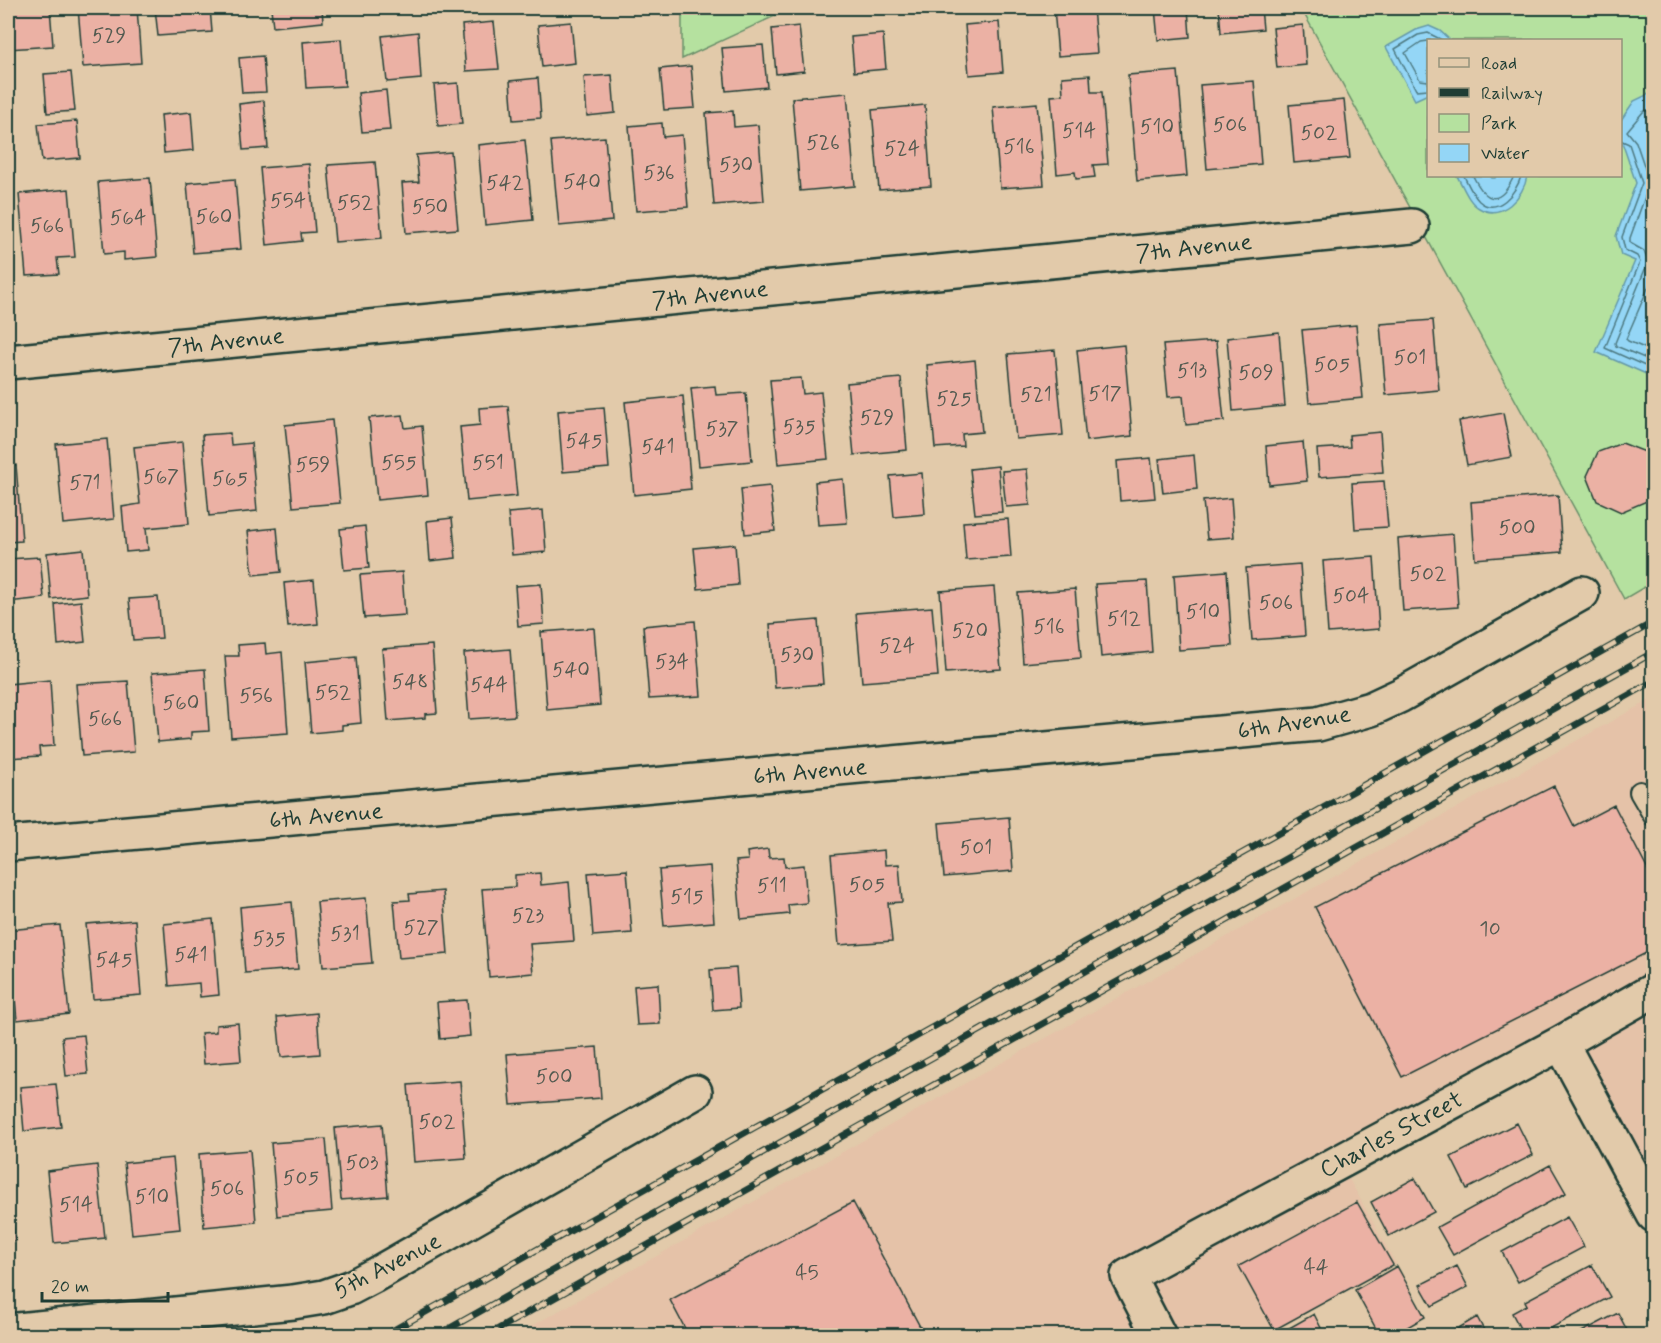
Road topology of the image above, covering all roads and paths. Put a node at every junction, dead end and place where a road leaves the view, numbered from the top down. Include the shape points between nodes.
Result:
1 (1412, 226) dead end
2 (8, 362) edge
3 (1582, 593) dead end
4 (1640, 792) dead end
5 (1653, 816) edge
6 (8, 844) edge
7 (1653, 990) edge
8 (1562, 1043) junction
9 (695, 1092) dead end
10 (1653, 1215) edge
11 (8, 1331) edge
12 (1159, 1335) edge

1 - 2 street, 7th Avenue
3 - 6 street, 6th Avenue via 1401,695 1371,709 1318,724
4 - 5 lane
7 - 8 street, Charles Street
8 - 10 street
8 - 12 street, Charles Street via 1128,1276
9 - 11 street, 5th Avenue via 350,1288 324,1297 262,1307

